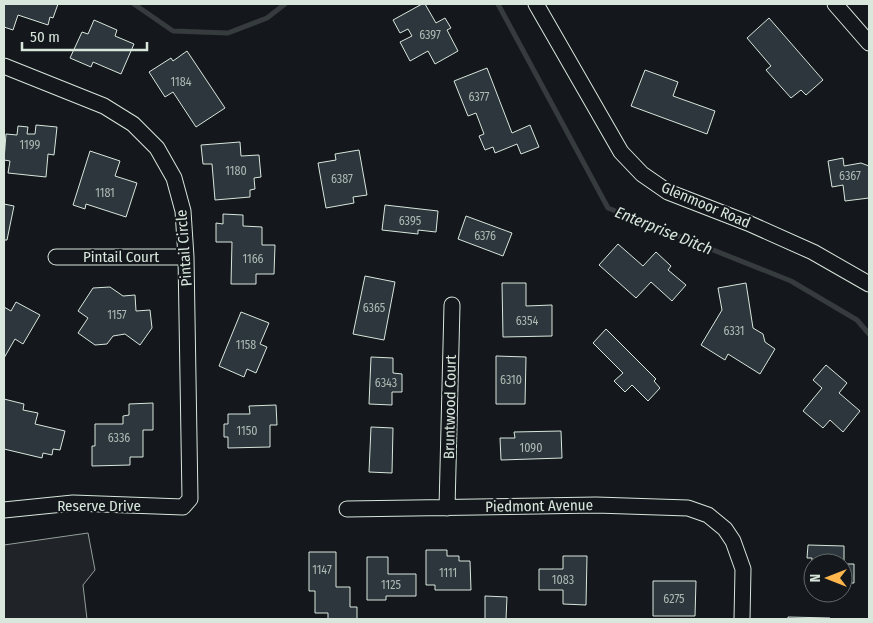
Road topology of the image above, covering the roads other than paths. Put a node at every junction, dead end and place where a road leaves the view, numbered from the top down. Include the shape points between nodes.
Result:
1 (536, 4) edge
2 (835, 4) edge
3 (869, 43) edge
4 (4, 66) edge
5 (56, 257) dead end
6 (186, 257) junction
7 (869, 284) edge
8 (452, 305) dead end
9 (190, 499) joint
10 (448, 508) junction
11 (347, 509) dead end
12 (4, 510) edge
13 (742, 619) edge

1 - 7 street, Glenmoor Road via 622,152 642,174 668,192 814,252
2 - 3 street
4 - 6 street, Pintail Circle via 104,106 139,130 157,148 174,178 184,210
5 - 6 street, Pintail Court
6 - 9 street, Pintail Circle
8 - 10 street, Bruntwood Court
9 - 12 street, Reserve Drive via 184,507 73,503
10 - 11 street, Piedmont Avenue
10 - 13 street, Piedmont Avenue via 596,505 688,508 708,515 725,528 743,569

